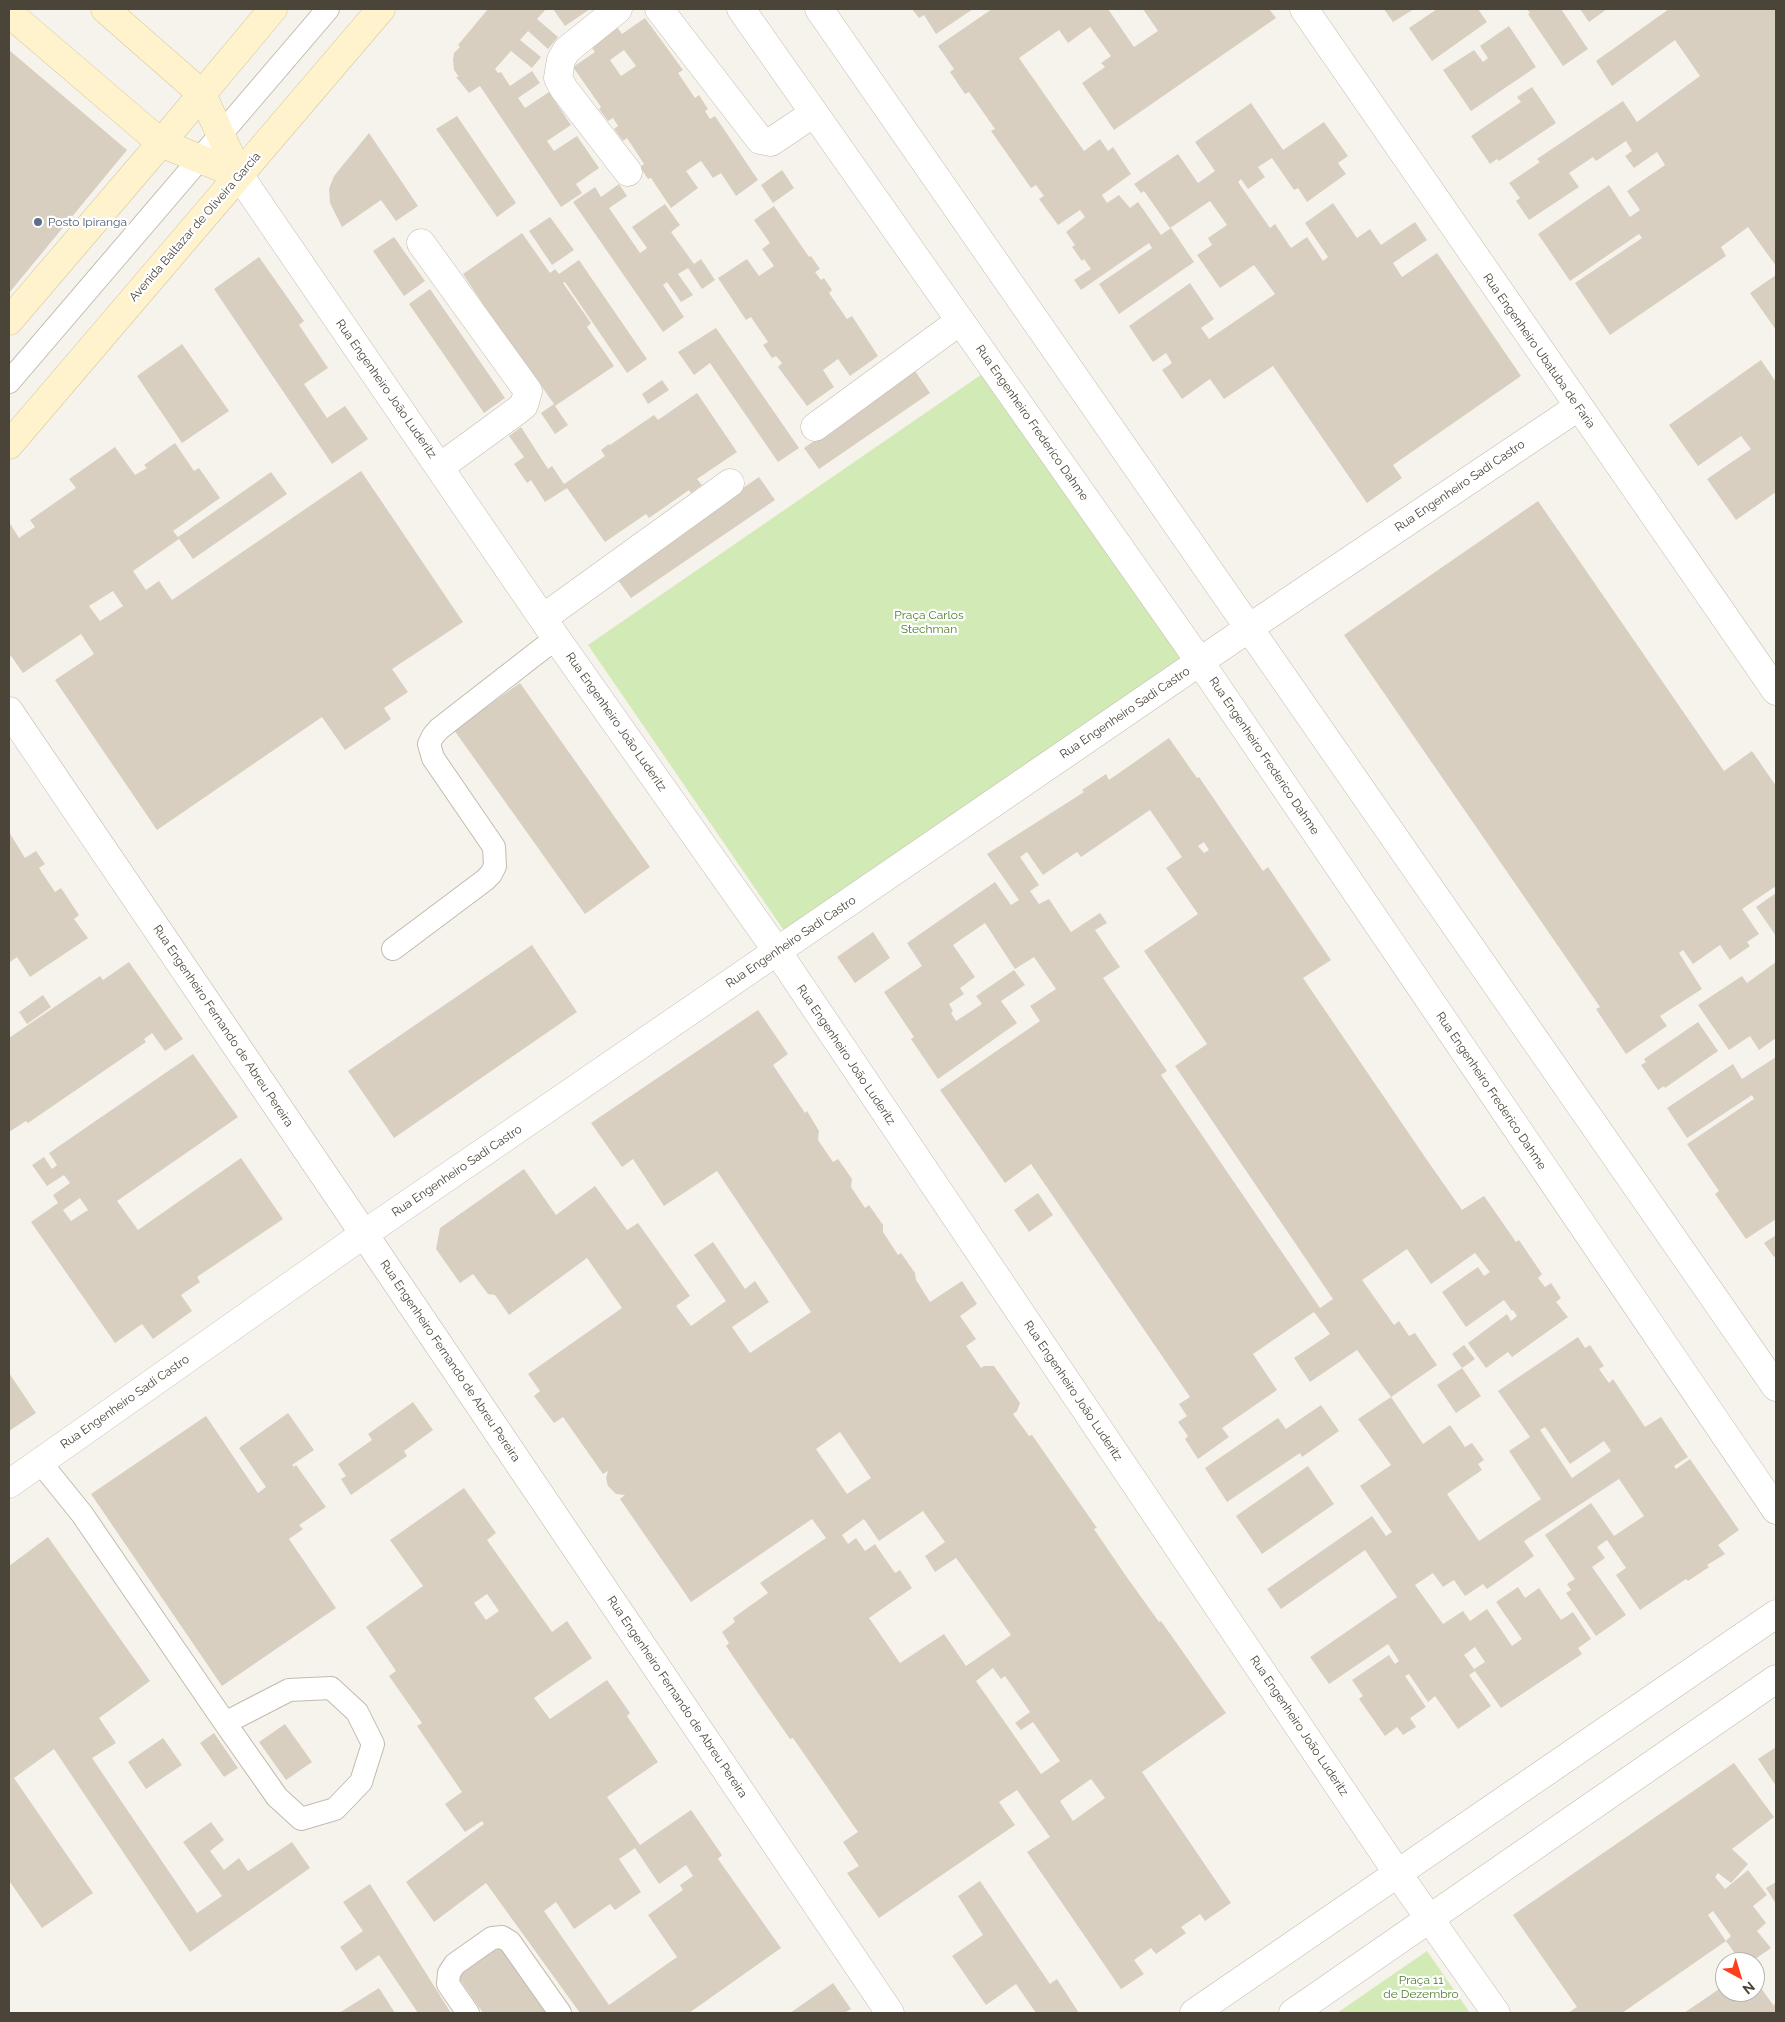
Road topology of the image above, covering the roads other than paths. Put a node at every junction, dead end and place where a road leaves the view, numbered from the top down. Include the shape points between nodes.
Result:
1 (105, 9) edge
2 (272, 9) edge
3 (328, 9) edge
4 (381, 9) edge
5 (618, 9) edge
6 (659, 9) edge
7 (741, 9) edge
8 (819, 9) edge
9 (1304, 9) edge
10 (9, 13) edge
11 (202, 94) junction
12 (814, 113) junction
13 (220, 134) junction
14 (161, 143) junction
15 (200, 159) junction
16 (628, 172) dead end
17 (239, 176) junction
18 (421, 243) dead end
19 (9, 321) edge
20 (960, 321) junction
21 (9, 382) edge
22 (1578, 406) junction
23 (815, 427) dead end
24 (9, 444) edge
25 (440, 467) junction
26 (730, 483) dead end
27 (550, 628) junction
28 (1249, 628) junction
29 (1200, 662) junction
30 (1776, 692) edge
31 (9, 711) edge
32 (393, 949) dead end
33 (777, 951) junction
34 (364, 1234) junction
35 (1776, 1387) edge
36 (40, 1462) junction
37 (9, 1484) edge
38 (1776, 1510) edge
39 (1776, 1614) edge
40 (1776, 1679) edge
41 (225, 1723) junction
42 (1398, 1874) junction
43 (1430, 1919) junction
44 (468, 2013) edge
45 (560, 2013) edge
46 (890, 2013) edge
47 (1194, 2013) edge
48 (1293, 2013) edge
49 (1496, 2013) edge

1 - 11 main road
2 - 11 main road
3 - 13 lane
4 - 17 main road, Avenida Baltazar de Oliveira Garcia
5 - 16 street via 567,50 558,69 558,78
6 - 12 street via 760,140 771,142
7 - 12 street, Rua Engenheiro Frederico Dahme
8 - 28 street
9 - 22 street, Rua Engenheiro Ubatuba de Faria
10 - 14 main road
11 - 13 main road, Rua Engenheiro João Luderitz
11 - 14 main road
12 - 20 street, Rua Engenheiro Frederico Dahme
13 - 15 lane
13 - 17 main road, Rua Engenheiro João Luderitz
14 - 15 main road
14 - 19 main road
15 - 17 main road
15 - 21 lane
17 - 24 main road, Avenida Baltazar de Oliveira Garcia
17 - 25 street, Rua Engenheiro João Luderitz
18 - 25 street via 528,391 524,405
20 - 23 street
20 - 29 street, Rua Engenheiro Frederico Dahme
22 - 28 street, Rua Engenheiro Sadi Castro
22 - 30 street, Rua Engenheiro Ubatuba de Faria
25 - 27 street, Rua Engenheiro João Luderitz
26 - 27 street
27 - 32 lane via 439,728 429,744 433,758 494,847 495,866 485,880
27 - 33 street, Rua Engenheiro João Luderitz
28 - 29 street, Rua Engenheiro Sadi Castro
28 - 35 street
29 - 33 street, Rua Engenheiro Sadi Castro
29 - 38 street, Rua Engenheiro Frederico Dahme
31 - 34 street, Rua Engenheiro Fernando de Abreu Pereira
33 - 34 street, Rua Engenheiro Sadi Castro
33 - 42 street, Rua Engenheiro João Luderitz
34 - 36 street, Rua Engenheiro Sadi Castro
34 - 46 street, Rua Engenheiro Fernando de Abreu Pereira
36 - 37 street, Rua Engenheiro Sadi Castro
36 - 41 lane via 82,1514
39 - 42 street
40 - 43 street
41 - 41 lane via 277,1797 301,1818 335,1809 361,1782 373,1744 357,1712 332,1688 289,1690
42 - 43 street, Rua Engenheiro João Luderitz
42 - 47 street
43 - 48 street
43 - 49 street, Rua Engenheiro João Luderitz
44 - 45 lane via 448,1984 449,1973 455,1964 492,1938 502,1937 510,1942

